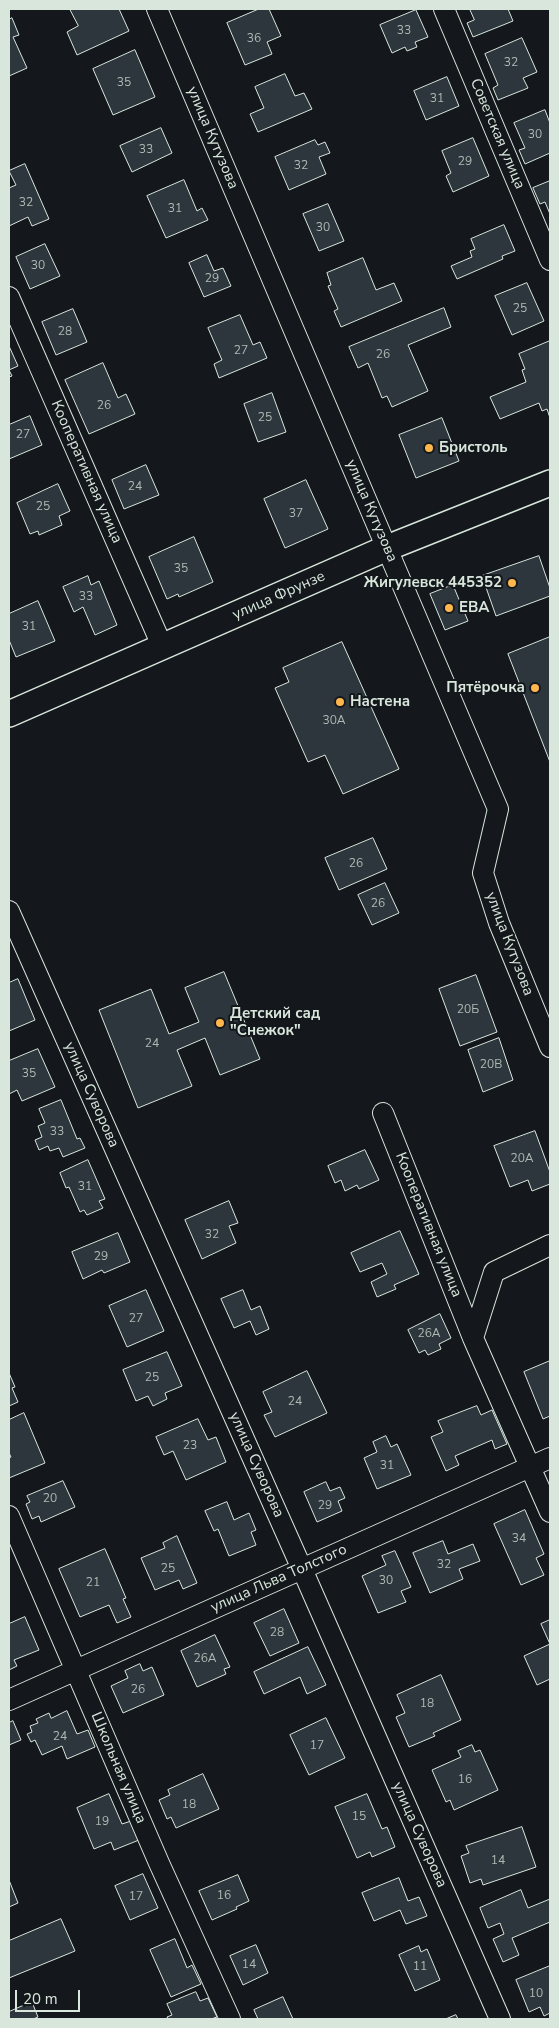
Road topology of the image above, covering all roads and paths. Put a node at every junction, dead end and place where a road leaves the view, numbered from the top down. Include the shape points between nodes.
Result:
1 (157, 9) edge
2 (444, 9) edge
3 (550, 260) edge
4 (9, 297) edge
5 (550, 482) edge
6 (387, 548) junction
7 (163, 648) junction
8 (9, 714) edge
9 (9, 911) edge
10 (550, 1047) edge
11 (382, 1112) dead end
12 (550, 1245) edge
13 (473, 1338) junction
14 (550, 1458) edge
15 (530, 1466) junction
16 (550, 1512) edge
17 (9, 1516) edge
18 (302, 1569) junction
19 (75, 1670) junction
20 (9, 1700) edge
21 (230, 2019) edge
22 (500, 2019) edge

1 - 6 street, улица Кутузова
2 - 3 street, Советская улица
4 - 7 street, Кооперативная улица
5 - 6 street, улица Фрунзе
6 - 7 street, улица Фрунзе
6 - 10 street, улица Кутузова via 498,809 484,873 499,923
7 - 8 street, улица Фрунзе
9 - 18 street, улица Суворова
11 - 13 street, Кооперативная улица
12 - 13 street, Кооперативная улица via 494,1272
13 - 15 street, Кооперативная улица
14 - 15 street, улица Льва Толстого
15 - 16 street, Кооперативная улица
15 - 18 street, улица Льва Толстого
17 - 19 street, Школьная улица
18 - 19 street, улица Льва Толстого
18 - 22 street, улица Суворова
19 - 20 street, улица Льва Толстого
19 - 21 street, Школьная улица

